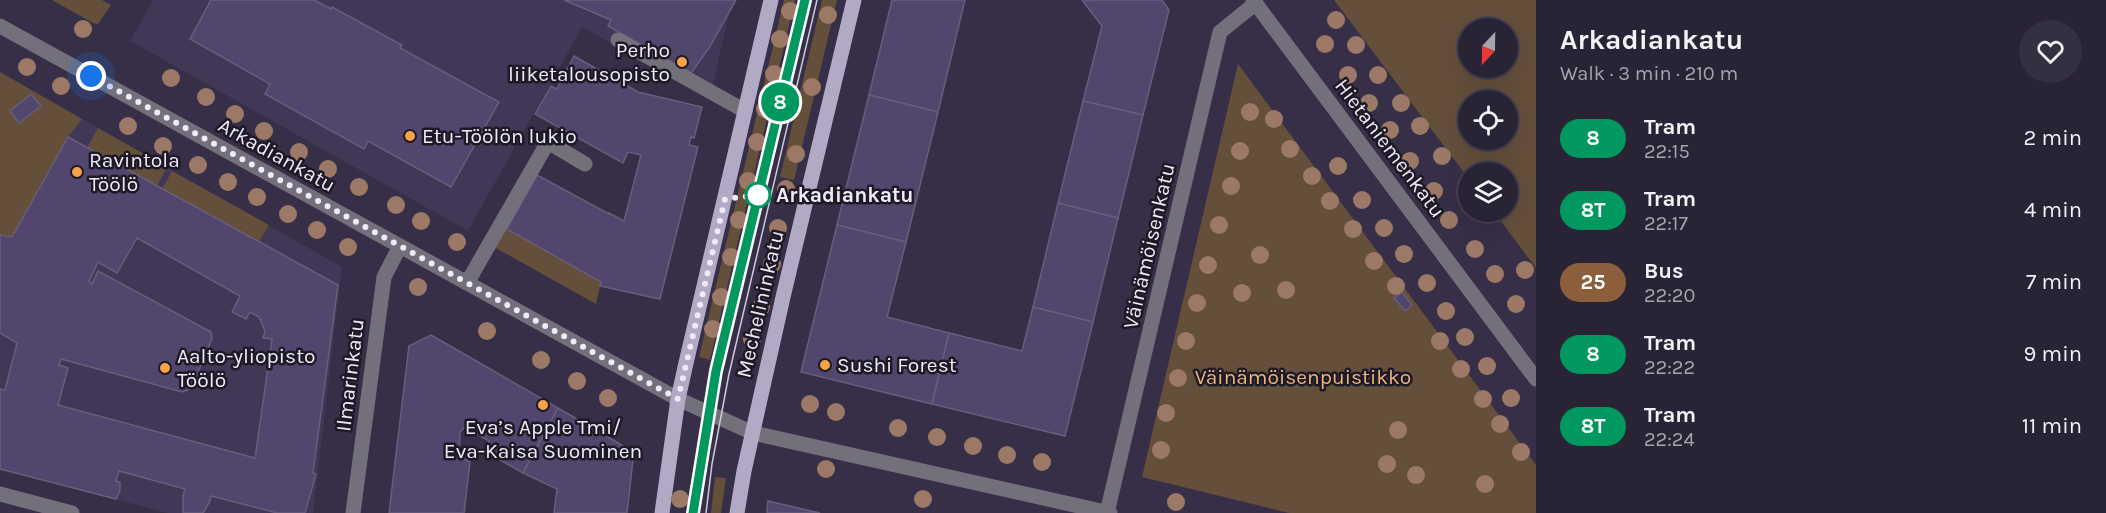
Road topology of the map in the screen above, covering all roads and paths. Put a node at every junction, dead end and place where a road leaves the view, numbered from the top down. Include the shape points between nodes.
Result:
1 (771, 0) edge
2 (854, 0) edge
3 (1254, 2) edge
4 (0, 26) edge
5 (618, 39) dead end
6 (746, 111) junction
7 (585, 164) dead end
8 (400, 246) junction
9 (467, 283) junction
10 (1536, 379) edge
11 (678, 399) junction
12 (753, 433) junction
13 (0, 494) edge
14 (72, 513) edge
15 (353, 513) edge
16 (662, 513) edge
17 (737, 513) edge
18 (1108, 513) edge

1 - 6 main road
2 - 12 main road, Mechelininkatu
3 - 10 street, Hietaniemenkatu
3 - 18 street, Väinämöisenkatu via 1220,32
4 - 8 street, Arkadiankatu
5 - 6 street
6 - 11 main road
7 - 9 street via 548,142
8 - 9 street, Arkadiankatu
8 - 15 street, Ilmarinkatu via 384,277
9 - 11 street, Arkadiankatu
11 - 12 street, Arkadiankatu
11 - 16 main road
12 - 17 main road, Mechelininkatu
12 - 18 street, Arkadiankatu
13 - 14 street

